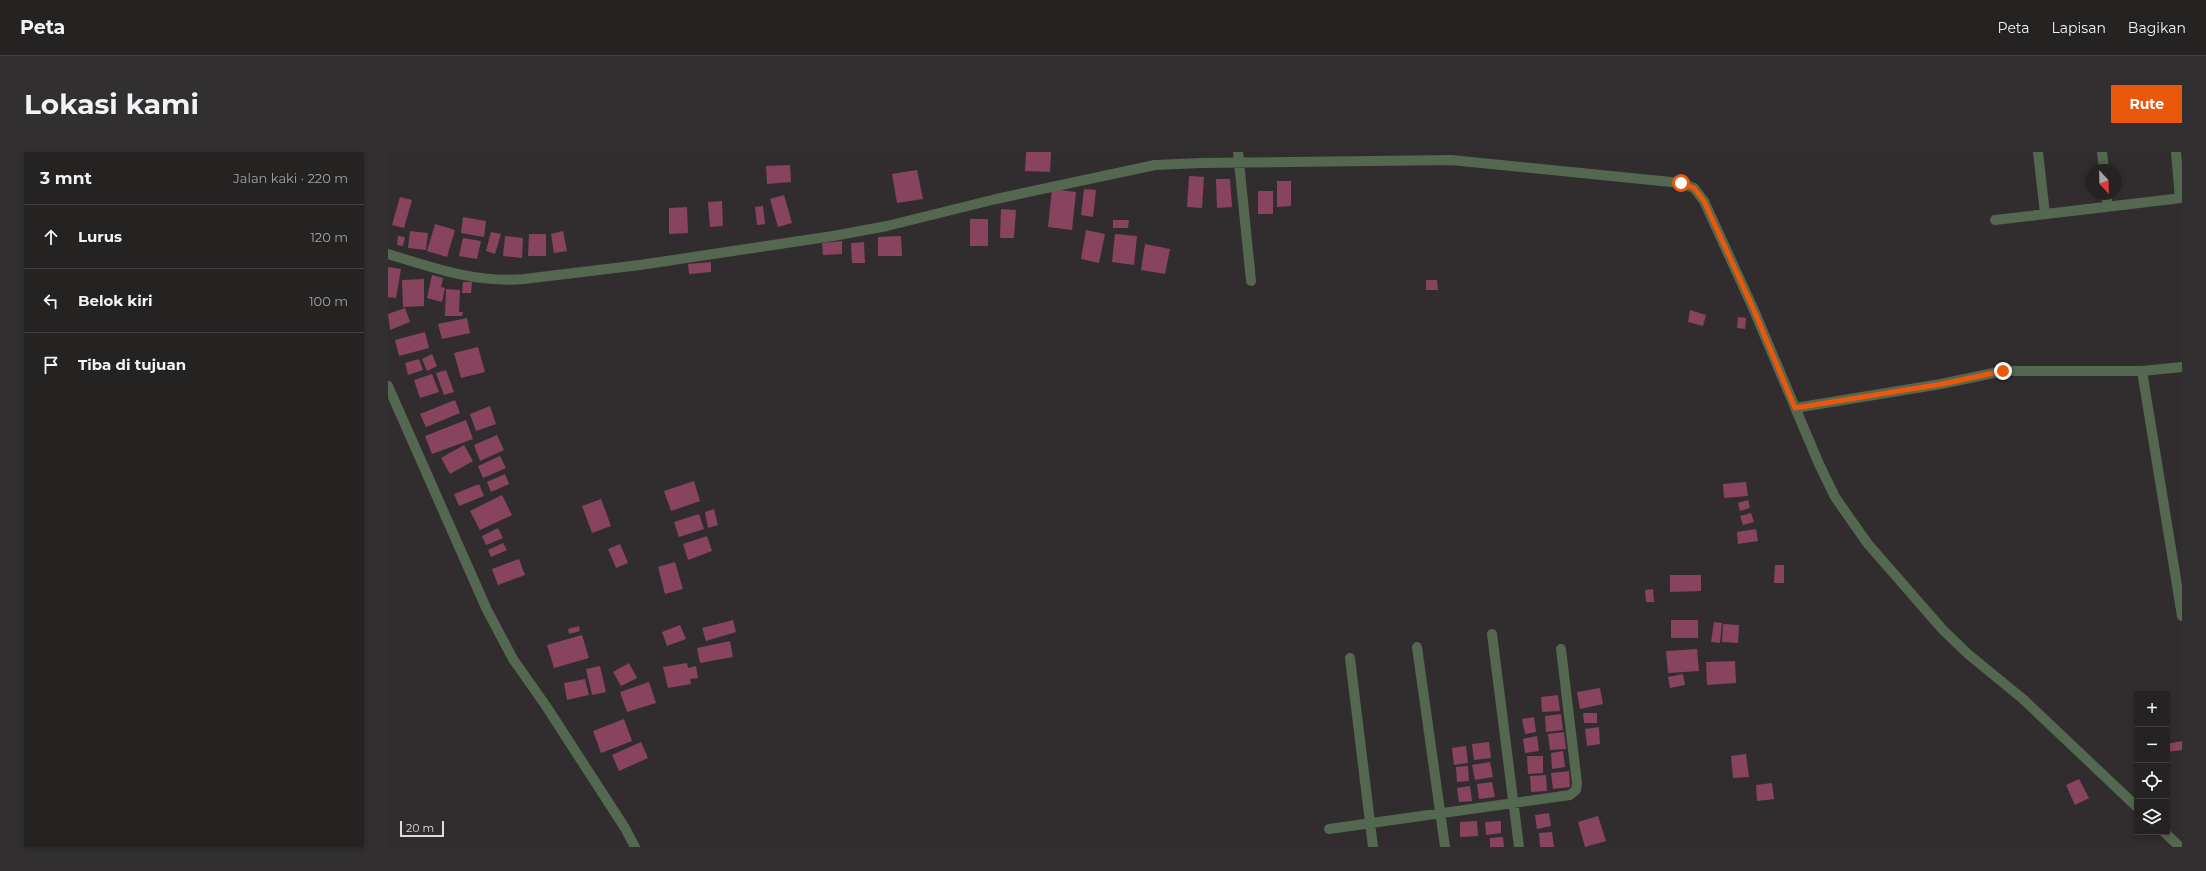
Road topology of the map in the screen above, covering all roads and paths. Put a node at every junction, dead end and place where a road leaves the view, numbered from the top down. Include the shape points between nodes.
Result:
1 (1238, 152) edge
2 (2038, 152) edge
3 (2102, 152) edge
4 (2176, 152) edge
5 (1450, 156) edge
6 (1240, 163) junction
7 (2103, 164) edge
8 (2181, 198) edge
9 (2107, 200) edge
10 (2108, 207) junction
11 (2045, 214) junction
12 (1995, 220) dead end
13 (388, 254) edge
14 (1251, 281) dead end
15 (2182, 368) edge
16 (2142, 371) junction
17 (388, 386) edge
18 (1795, 408) junction
19 (2182, 616) edge
20 (1492, 634) dead end
21 (1417, 647) dead end
22 (1561, 649) dead end
23 (1350, 658) dead end
24 (1512, 802) junction
25 (2134, 805) edge
26 (1440, 812) junction
27 (1370, 822) junction
28 (1329, 829) dead end
29 (2167, 835) edge
30 (635, 847) edge
31 (1373, 847) edge
32 (1444, 847) edge
33 (1519, 847) edge
34 (2180, 847) edge

1 - 6 street
2 - 11 street
3 - 7 street
4 - 8 street
5 - 6 street
5 - 18 street via 1681,183 1694,188 1704,201
6 - 13 street via 1155,165 833,236 640,265 524,279 505,281 471,278
6 - 14 street
8 - 10 street
9 - 10 street
10 - 11 street
11 - 12 street
15 - 16 street
16 - 18 street via 2003,371 1942,384
16 - 19 street
17 - 30 street via 488,610 513,659 546,706
18 - 25 street via 1834,497 1868,544 1943,630 2023,699
20 - 24 street
21 - 26 street
22 - 24 street via 1576,790 1570,794
23 - 27 street
24 - 26 street
24 - 33 street
26 - 27 street
26 - 32 street
27 - 28 street
27 - 31 street
29 - 34 street

